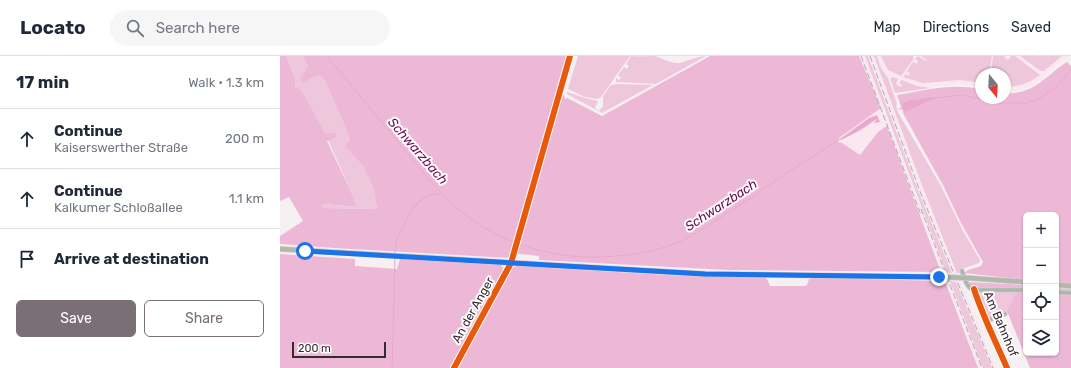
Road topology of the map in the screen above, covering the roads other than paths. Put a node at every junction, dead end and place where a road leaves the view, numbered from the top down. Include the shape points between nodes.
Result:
1 (280, 249) edge
2 (511, 263) junction
3 (962, 271) dead end
4 (1023, 282) edge
5 (1059, 285) edge
6 (1071, 286) edge
7 (974, 290) junction
8 (1023, 290) edge
9 (1059, 292) edge
10 (1071, 293) edge
11 (1006, 314) dead end
12 (986, 321) junction
13 (454, 368) edge
14 (1008, 368) edge

1 - 2 main road
2 - 4 main road, bridge via 720,275 939,277
2 - 13 street, An der Anger
3 - 7 street, Am Bahnhof via 966,283
5 - 6 main road
7 - 8 street, Am Bahnhof
7 - 12 street, Am Bahnhof
9 - 10 street
11 - 12 street, Am Bahnhof
12 - 14 street, Am Bahnhof

